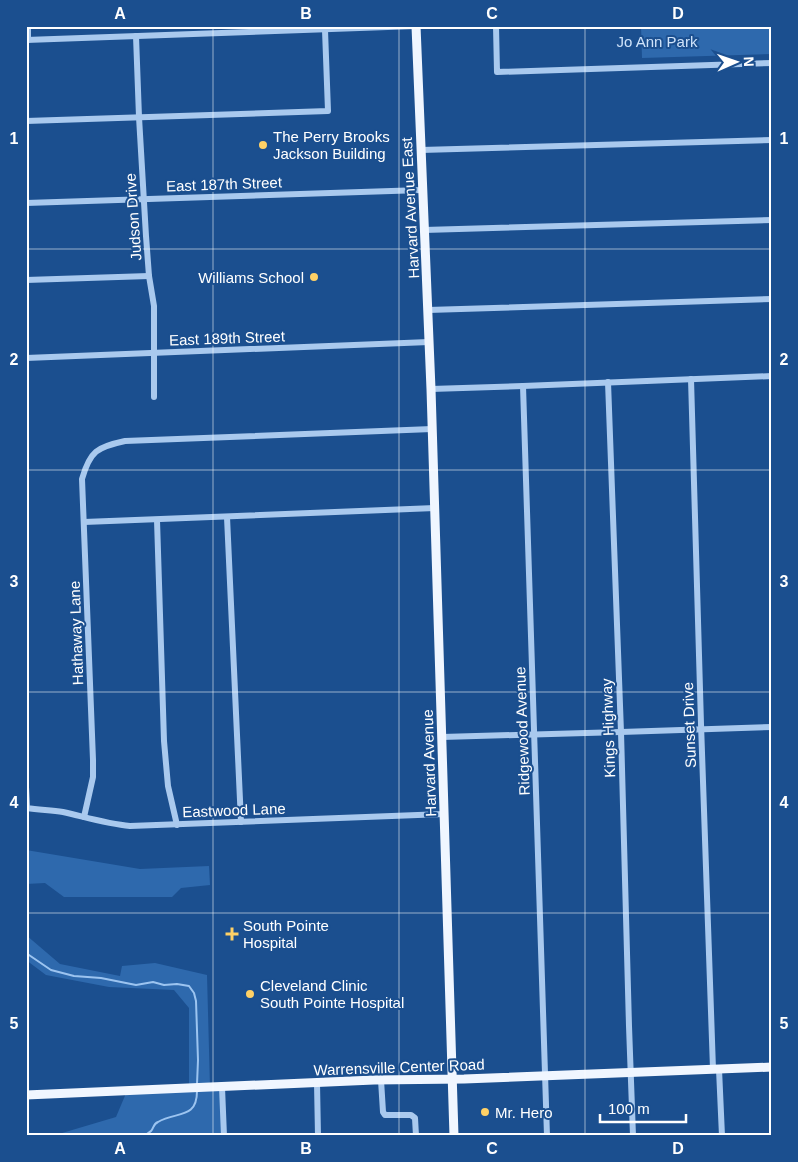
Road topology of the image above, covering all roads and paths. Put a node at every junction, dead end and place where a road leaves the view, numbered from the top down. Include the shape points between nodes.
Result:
1 (28, 26) edge
2 (416, 26) edge
3 (496, 26) edge
4 (325, 30) junction
5 (136, 36) junction
6 (27, 40) edge
7 (772, 63) edge
8 (139, 117) junction
9 (26, 121) edge
10 (772, 140) edge
11 (421, 150) junction
12 (422, 190) junction
13 (144, 198) junction
14 (26, 203) edge
15 (772, 220) edge
16 (424, 230) junction
17 (149, 276) junction
18 (26, 280) edge
19 (772, 299) edge
20 (428, 310) junction
21 (429, 342) junction
22 (154, 353) junction
23 (26, 358) edge
24 (772, 376) edge
25 (691, 379) junction
26 (608, 382) junction
27 (523, 386) junction
28 (431, 389) junction
29 (154, 397) dead end
30 (432, 429) junction
31 (435, 508) junction
32 (227, 517) junction
33 (157, 520) junction
34 (84, 522) junction
35 (772, 727) edge
36 (701, 730) junction
37 (621, 732) junction
38 (534, 735) junction
39 (442, 737) junction
40 (26, 787) edge
41 (27, 808) edge
42 (444, 814) junction
43 (84, 817) junction
44 (241, 822) junction
45 (178, 824) junction
46 (772, 1067) edge
47 (716, 1069) junction
48 (630, 1073) junction
49 (545, 1076) junction
50 (452, 1079) junction
51 (381, 1080) junction
52 (317, 1083) junction
53 (222, 1087) junction
54 (26, 1095) edge
55 (224, 1136) edge
56 (318, 1136) edge
57 (416, 1136) edge
58 (454, 1136) edge
59 (547, 1136) edge
60 (633, 1136) edge
61 (722, 1136) edge

1 - 6 street
2 - 4 street
2 - 11 main road, Harvard Avenue East
3 - 7 street via 498,72
4 - 5 street
4 - 8 street via 328,110
5 - 6 street
5 - 8 street, Judson Drive
8 - 9 street
8 - 13 street, Judson Drive
10 - 11 street
11 - 12 main road, Harvard Avenue East
12 - 13 street, East 187th Street
12 - 16 main road, Harvard Avenue East
13 - 14 street, East 187th Street
13 - 17 street, Judson Drive
15 - 16 street
16 - 20 main road, Harvard Avenue East
17 - 18 street
17 - 22 street, Judson Drive via 154,306
19 - 20 street
20 - 21 main road, Harvard Avenue East
21 - 22 street, East 189th Street
21 - 28 main road, Harvard Avenue East
22 - 23 street, East 189th Street
22 - 29 street, Judson Drive
24 - 25 street
25 - 26 street
25 - 36 street, Sunset Drive
26 - 27 street
26 - 37 street, Kings Highway
27 - 28 street
27 - 38 street, Ridgewood Avenue
28 - 30 main road, Harvard Avenue
30 - 31 main road, Harvard Avenue
30 - 34 street, Hathaway Lane via 111,444 96,450 86,464 82,479
31 - 32 street
31 - 39 main road, Harvard Avenue
32 - 33 street
32 - 44 street
33 - 34 street
33 - 45 street via 164,741 168,786
34 - 43 street, Hathaway Lane via 94,760
35 - 36 street
36 - 37 street
36 - 47 street, Sunset Drive
37 - 38 street
37 - 48 street, Kings Highway
38 - 39 street
38 - 49 street, Ridgewood Avenue
39 - 42 main road, Harvard Avenue
40 - 41 street
41 - 43 street, Eastwood Lane
42 - 44 street, Eastwood Lane
42 - 50 main road, Harvard Avenue
43 - 45 street, Eastwood Lane via 114,825
44 - 45 street, Eastwood Lane
46 - 47 main road, Warrensville Center Road
47 - 48 main road, Warrensville Center Road
47 - 61 street, Sunset Drive
48 - 49 main road, Warrensville Center Road
48 - 60 street, Kings Highway
49 - 50 main road, Warrensville Center Road
49 - 59 street, Ridgewood Avenue
50 - 51 main road, Warrensville Center Road
50 - 58 main road, Harvard Avenue
51 - 52 main road, Warrensville Center Road
51 - 57 street via 385,1116 411,1115 415,1118
52 - 53 main road, Warrensville Center Road
52 - 56 street
53 - 54 main road, Warrensville Center Road
53 - 55 street

